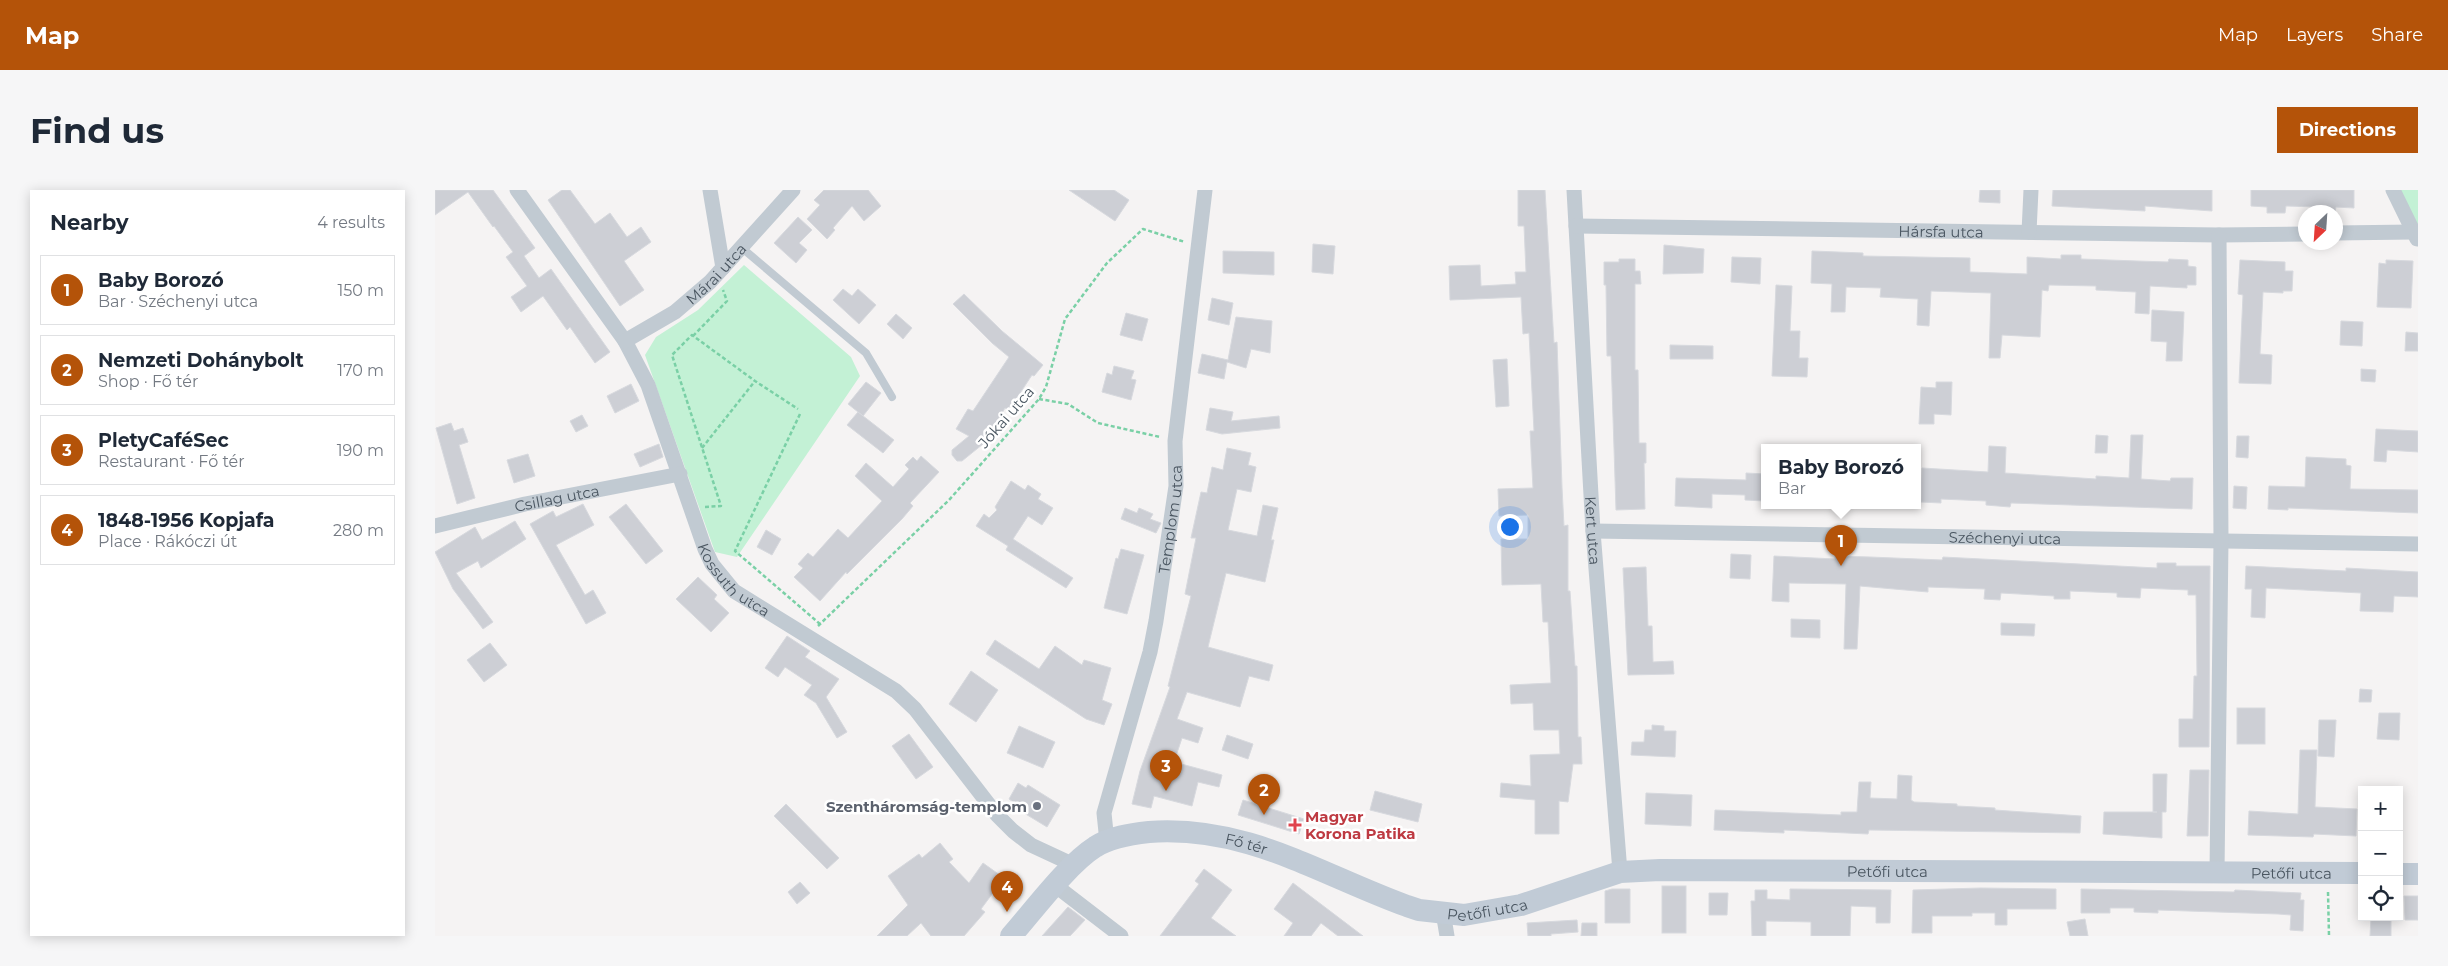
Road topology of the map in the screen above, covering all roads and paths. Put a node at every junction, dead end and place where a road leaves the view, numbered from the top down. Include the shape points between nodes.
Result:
1 (517, 190) edge
2 (710, 190) edge
3 (793, 190) edge
4 (1205, 190) edge
5 (1573, 190) edge
6 (2031, 190) edge
7 (2393, 190) edge
8 (1576, 226) junction
9 (2029, 232) junction
10 (2343, 233) edge
11 (2219, 234) junction
12 (2298, 234) edge
13 (2415, 236) edge
14 (1198, 246) junction
15 (742, 248) junction
16 (723, 268) junction
17 (723, 290) dead end
18 (693, 336) junction
19 (625, 341) junction
20 (755, 381) junction
21 (892, 397) dead end
22 (1039, 399) junction
23 (797, 409) dead end
24 (800, 414) dead end
25 (1175, 441) junction
26 (702, 448) junction
27 (680, 474) junction
28 (691, 508) junction
29 (435, 526) edge
30 (1593, 531) junction
31 (2221, 540) junction
32 (2418, 544) edge
33 (820, 624) junction
34 (810, 639) junction
35 (1107, 842) junction
36 (1074, 865) junction
37 (1620, 872) junction
38 (2217, 872) junction
39 (2328, 873) junction
40 (2358, 873) edge
41 (2403, 874) edge
42 (2418, 874) edge
43 (1056, 886) junction
44 (1443, 912) junction
45 (1011, 936) edge
46 (1121, 936) edge
47 (1447, 936) edge
48 (2329, 936) edge

1 - 19 street, Kossuth utca
2 - 16 street
3 - 15 street, Márai utca
4 - 14 street, Templom utca
5 - 8 street, Kert utca
6 - 9 street
7 - 13 street
8 - 9 street, Hársfa utca
8 - 30 street, Kert utca
9 - 11 street, Hársfa utca
10 - 13 street
11 - 12 street, Hársfa utca
11 - 31 street
14 - 22 path, Jókai utca via 1143,229 1107,262 1065,319 1046,387
14 - 25 street, Templom utca
15 - 16 street, Márai utca
15 - 21 lane via 866,353
16 - 19 street, Márai utca via 675,312
17 - 18 path via 727,301
18 - 20 path
18 - 26 path via 672,355
19 - 27 street, Kossuth utca via 649,386
20 - 23 path
20 - 26 path
22 - 25 path via 1068,404 1098,423
22 - 33 path, Jókai utca via 949,500
24 - 33 path via 735,551
25 - 35 street, Templom utca via 1176,486 1156,622 1103,813
26 - 28 path via 721,506
27 - 28 street, Kossuth utca
27 - 29 street, Csillag utca via 525,504
28 - 34 street, Kossuth utca via 712,564 734,591
30 - 31 street, Széchenyi utca
30 - 37 street, Kert utca
31 - 32 street, Széchenyi utca
31 - 38 street
33 - 34 path, Jókai utca
34 - 36 street, Kossuth utca via 897,691 1013,831 1031,845
35 - 36 main road, Fő tér via 1095,847
35 - 44 main road, Fő tér via 1127,835 1165,831 1236,839 1407,906
36 - 43 main road, Fő tér
37 - 38 main road, Petőfi utca
37 - 44 main road, Petőfi utca via 1521,904 1464,915
38 - 39 main road, Petőfi utca
39 - 40 main road, Petőfi utca
39 - 48 path
41 - 42 main road
43 - 45 main road, Fő tér
43 - 46 street
44 - 47 street, Petőfi utca

